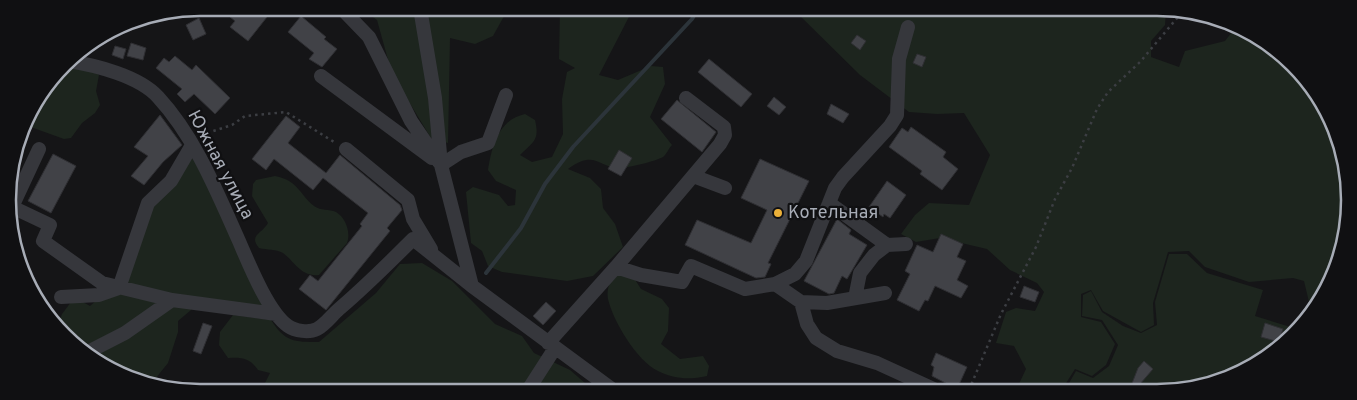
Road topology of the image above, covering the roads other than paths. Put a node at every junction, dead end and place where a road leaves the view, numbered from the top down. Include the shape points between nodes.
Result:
1 (349, 16) edge
2 (421, 16) edge
3 (908, 27) dead end
4 (78, 63) edge
5 (321, 76) dead end
6 (506, 95) dead end
7 (686, 98) dead end
8 (192, 145) junction
9 (39, 149) dead end
10 (346, 149) road end
11 (441, 165) junction
12 (693, 176) junction
13 (724, 188) dead end
14 (16, 199) edge
15 (829, 203) junction
16 (17, 210) edge
17 (906, 244) dead end
18 (886, 245) junction
19 (435, 256) junction
20 (616, 267) junction
21 (775, 284) junction
22 (472, 286) junction
23 (119, 288) junction
24 (885, 293) dead end
25 (61, 297) dead end
26 (855, 298) junction
27 (172, 300) junction
28 (801, 302) junction
29 (276, 314) junction
30 (551, 346) junction
31 (92, 349) edge
32 (531, 384) edge
33 (605, 384) edge
34 (923, 384) edge

1 - 11 street via 369,37 411,121
2 - 11 street via 435,98
3 - 15 street via 899,59 897,115 842,177
4 - 8 street, Южная улица via 127,76 157,95
5 - 11 street
6 - 11 street via 488,143 461,152
7 - 12 street via 724,127 725,135
8 - 23 street via 171,181 148,204
8 - 29 street, Южная улица
9 - 14 street
10 - 19 street via 408,200 412,219
11 - 22 street
12 - 13 street
12 - 20 street
15 - 18 street
15 - 21 street via 806,261 795,274
16 - 23 street via 50,224 43,241 102,283
17 - 18 street
18 - 26 street via 860,273
19 - 22 street
19 - 29 street via 413,239 316,330 301,331 288,326
20 - 21 street via 682,282 691,266 745,290
20 - 30 street
21 - 28 street
22 - 30 street
23 - 25 street via 99,295
23 - 27 street
24 - 26 street
26 - 28 street via 827,303
27 - 29 street
27 - 31 street via 125,333
28 - 34 street via 807,324 816,338 837,351 876,363
30 - 32 street
30 - 33 street

